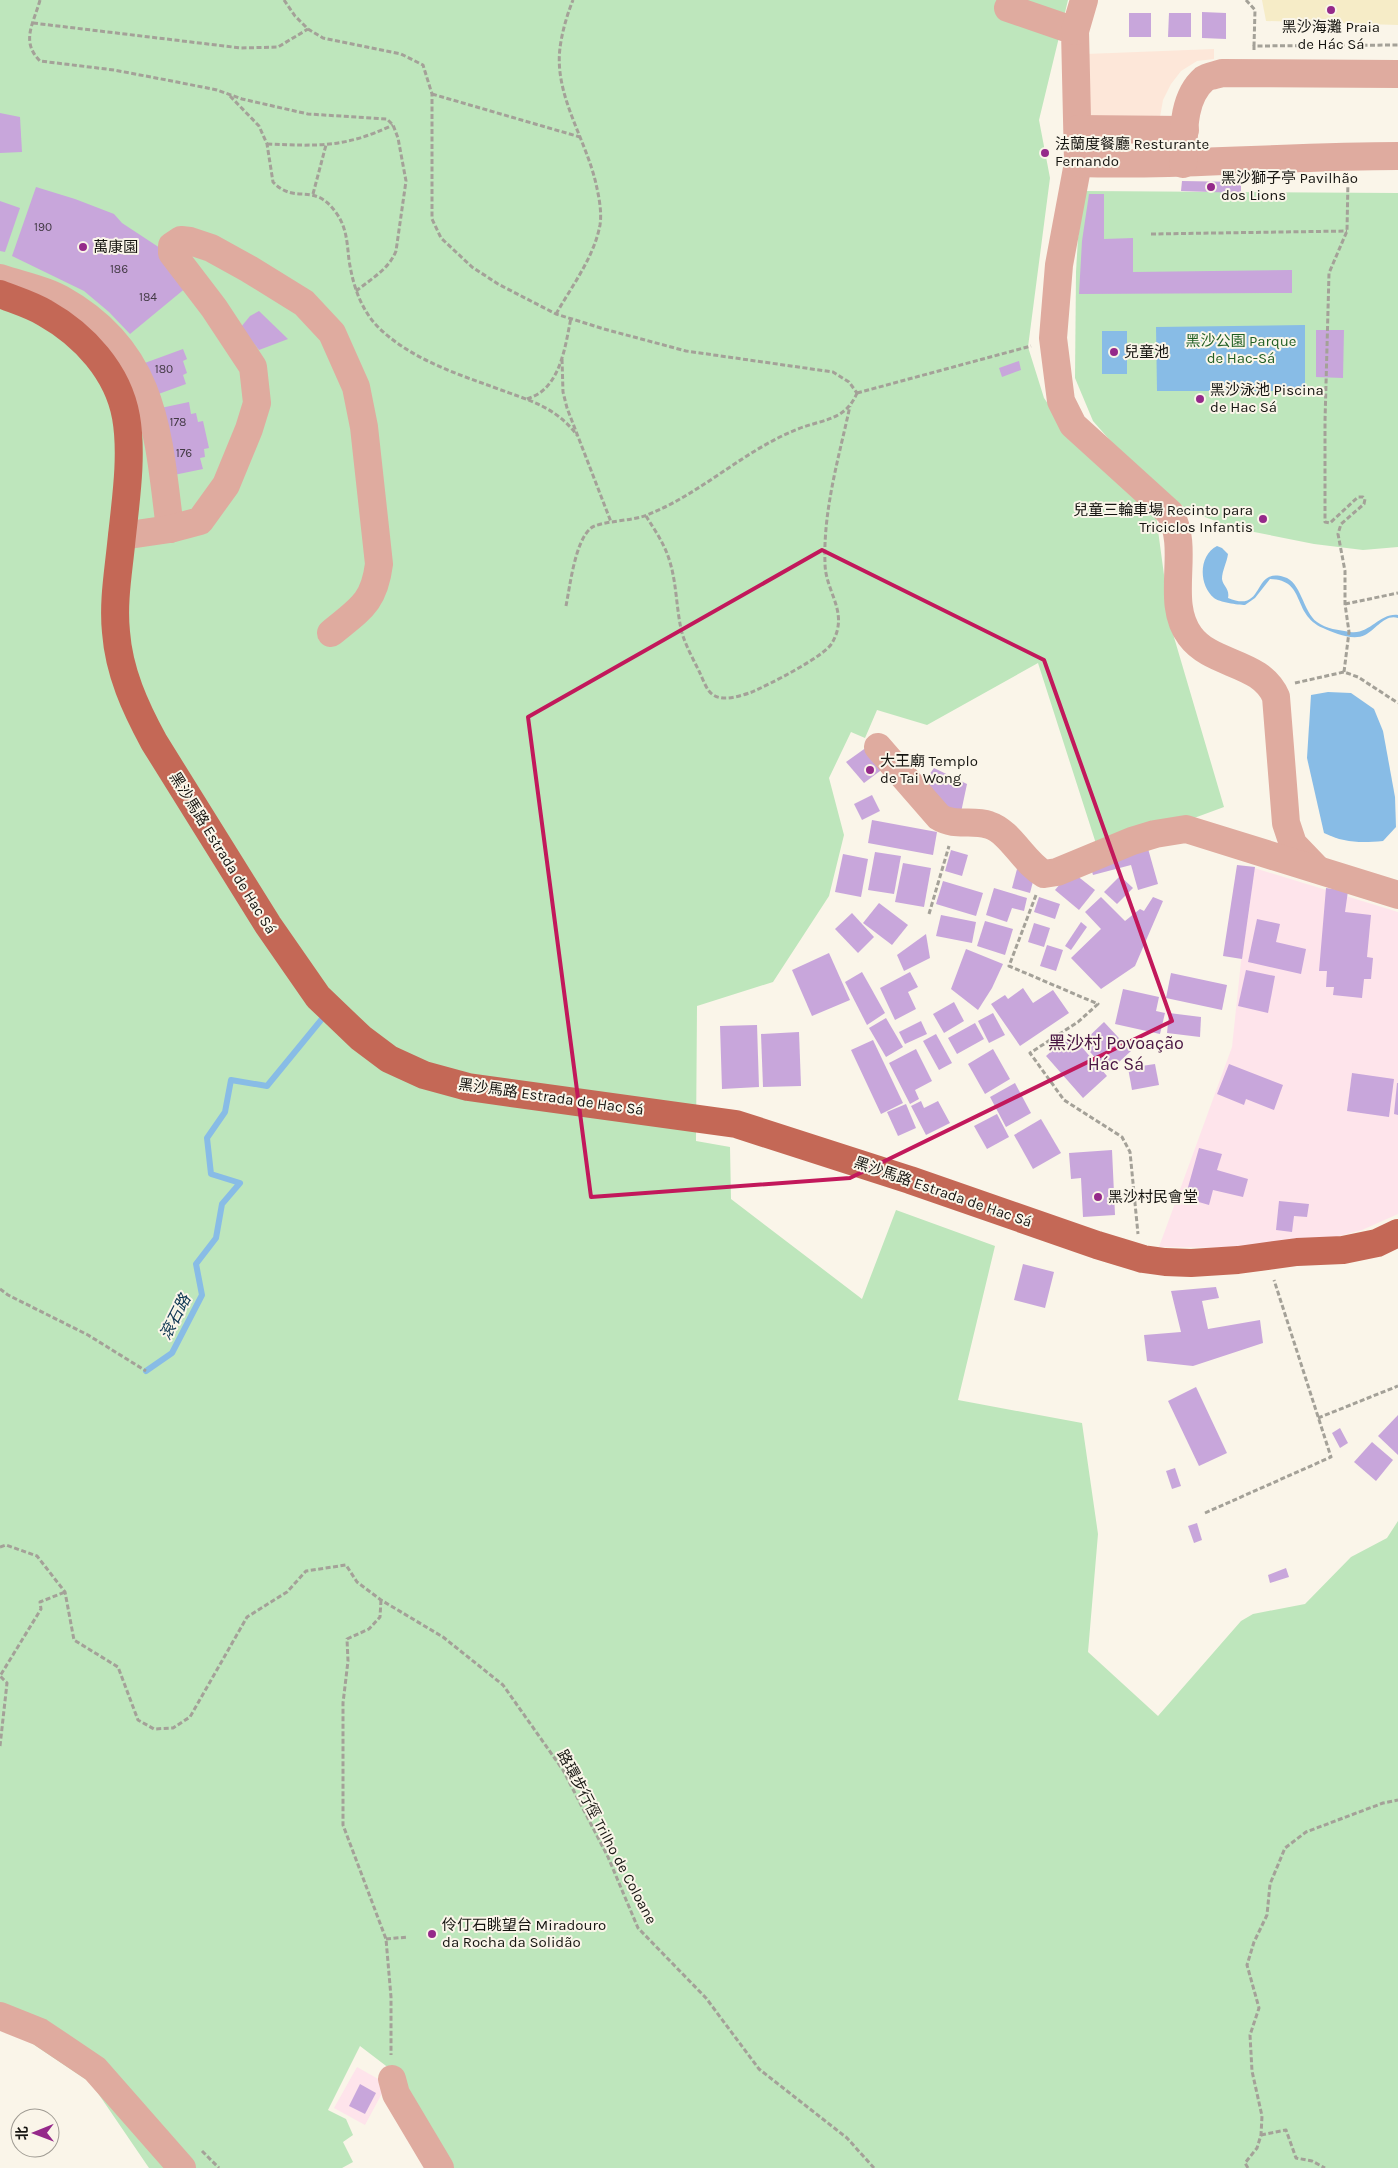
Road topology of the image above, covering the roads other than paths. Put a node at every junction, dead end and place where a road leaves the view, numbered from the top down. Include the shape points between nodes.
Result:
1 (1084, 0) edge
2 (1008, 8) dead end
3 (1075, 31) junction
4 (1398, 74) edge
5 (1078, 129) junction
6 (1184, 130) junction
7 (1398, 156) edge
8 (1078, 163) junction
9 (1183, 164) junction
10 (0, 278) edge
11 (0, 294) edge
12 (170, 529) junction
13 (122, 536) junction
14 (331, 633) dead end
15 (878, 746) dead end
16 (1317, 869) junction
17 (1398, 895) edge
18 (1398, 1233) edge
19 (0, 2016) edge
20 (392, 2079) road end
21 (430, 2164) edge
22 (182, 2168) edge

1 - 3 street
2 - 3 street
3 - 5 street
4 - 6 street via 1222,73 1205,78 1197,88 1187,109
5 - 6 street
5 - 8 street
6 - 9 street
7 - 9 street
8 - 9 street
8 - 16 street via 1059,265 1053,338 1061,401 1074,424 1170,513 1178,536 1179,603 1182,621 1190,637 1204,649 1265,679 1274,691 1286,823 1293,844
10 - 12 street via 60,299 92,320 118,344 132,364 147,395 160,452
11 - 13 main road, 黑沙馬路 Estrada de Hac Sá via 44,312 66,326 95,353 108,372 126,416 128,432
12 - 13 street
12 - 14 street via 200,521 226,485 257,403 253,367 172,253 172,246 181,240 211,248 304,303 332,334 356,387 364,427 379,564 371,598
13 - 18 main road, 黑沙馬路 Estrada de Hac Sá via 116,588 118,654 139,714 301,974 339,1019 389,1059 424,1075 468,1087 736,1124 1143,1259 1191,1263 1343,1250 1377,1243
15 - 16 street via 939,817 947,822 990,825 1006,836 1026,860 1044,874 1057,872 1155,834 1186,829
16 - 17 street
19 - 22 street via 40,2032 94,2069
20 - 21 street

